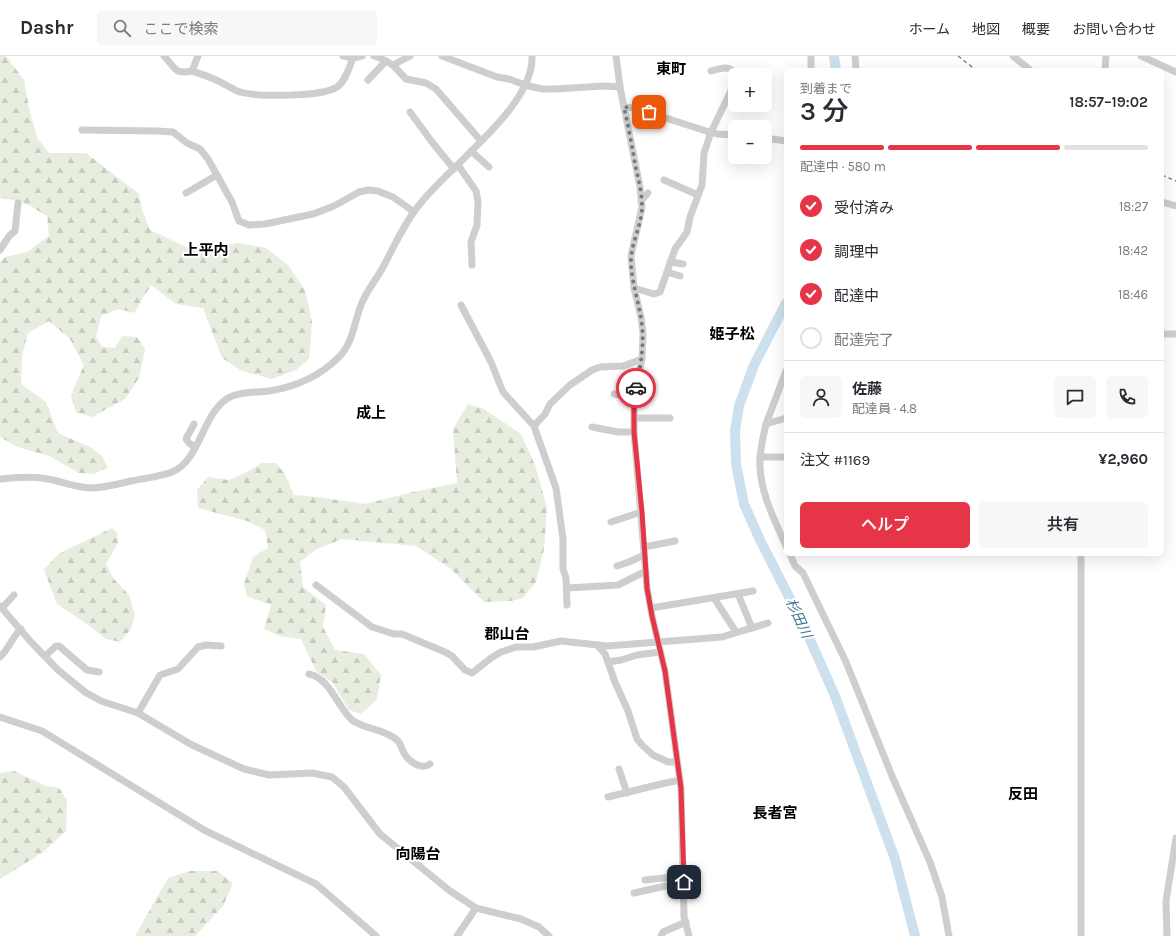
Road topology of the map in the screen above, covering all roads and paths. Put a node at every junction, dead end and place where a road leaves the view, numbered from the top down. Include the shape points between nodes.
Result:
1 (164, 56) edge
2 (198, 56) edge
3 (343, 56) edge
4 (362, 56) edge
5 (374, 56) edge
6 (410, 56) edge
7 (442, 56) edge
8 (532, 56) edge
9 (616, 56) edge
10 (811, 56) edge
11 (855, 56) edge
12 (1013, 56) edge
13 (1106, 56) edge
14 (1142, 56) edge
15 (353, 58) junction
16 (386, 61) junction
17 (393, 65) junction
18 (811, 68) edge
19 (856, 68) edge
20 (1028, 68) edge
21 (1105, 68) edge
22 (712, 71) dead end
23 (192, 72) junction
24 (1176, 72) edge
25 (368, 80) dead end
26 (525, 85) junction
27 (620, 87) junction
28 (624, 107) junction
29 (410, 112) dead end
30 (82, 130) dead end
31 (711, 132) junction
32 (728, 134) edge
33 (772, 139) edge
34 (481, 141) junction
35 (784, 141) edge
36 (471, 151) junction
37 (456, 167) junction
38 (489, 167) dead end
39 (217, 175) junction
40 (664, 180) dead end
41 (186, 193) dead end
42 (648, 193) dead end
43 (698, 195) junction
44 (641, 201) junction
45 (18, 203) dead end
46 (1164, 203) edge
47 (1176, 206) edge
48 (414, 212) junction
49 (0, 250) edge
50 (670, 262) junction
51 (683, 264) dead end
52 (472, 265) dead end
53 (667, 272) junction
54 (680, 276) dead end
55 (634, 288) junction
56 (460, 305) dead end
57 (1164, 334) edge
58 (1176, 334) edge
59 (642, 359) junction
60 (784, 376) edge
61 (614, 394) dead end
62 (634, 397) junction
63 (634, 418) junction
64 (670, 418) dead end
65 (784, 419) edge
66 (194, 424) dead end
67 (766, 424) junction
68 (534, 426) junction
69 (592, 427) dead end
70 (634, 432) junction
71 (195, 447) junction
72 (760, 457) junction
73 (784, 457) edge
74 (0, 479) edge
75 (642, 512) junction
76 (611, 522) dead end
77 (675, 541) dead end
78 (784, 541) edge
79 (644, 547) junction
80 (644, 555) junction
81 (791, 556) edge
82 (1080, 556) edge
83 (617, 566) dead end
84 (646, 571) junction
85 (316, 585) dead end
86 (567, 588) junction
87 (753, 591) dead end
88 (738, 594) junction
89 (14, 595) dead end
90 (714, 598) junction
91 (567, 604) dead end
92 (1, 607) edge
93 (651, 608) junction
94 (768, 623) dead end
95 (752, 628) junction
96 (21, 629) junction
97 (736, 632) junction
98 (658, 642) junction
99 (597, 645) junction
100 (221, 646) dead end
101 (660, 652) junction
102 (45, 656) junction
103 (0, 657) edge
104 (608, 662) junction
105 (99, 672) dead end
106 (309, 674) dead end
107 (138, 713) junction
108 (0, 717) edge
109 (677, 762) junction
110 (430, 764) dead end
111 (619, 769) dead end
112 (680, 780) junction
113 (627, 793) junction
114 (608, 797) dead end
115 (1176, 838) edge
116 (1174, 861) edge
117 (683, 879) junction
118 (645, 880) dead end
119 (634, 893) dead end
120 (476, 908) junction
121 (686, 922) junction
122 (376, 936) edge
123 (457, 936) edge
124 (549, 936) edge
125 (661, 936) edge
126 (690, 936) edge
127 (949, 936) edge
128 (1081, 936) edge
129 (1167, 936) edge

1 - 23 street via 178,71
2 - 23 street
3 - 15 street
4 - 15 street
5 - 16 street
6 - 17 street
7 - 26 street
8 - 26 street
9 - 27 street
10 - 18 street
11 - 19 street
12 - 20 street
13 - 21 street
14 - 24 street
15 - 23 street via 338,86 299,95 239,92 223,83
16 - 17 street
16 - 25 street
17 - 34 street via 406,79 426,83 436,89
22 - 31 street via 730,69 734,72 734,78 730,93
26 - 27 street via 555,89
26 - 34 street via 510,111
27 - 28 street
28 - 31 street via 635,108
28 - 44 street
29 - 37 street via 432,142
30 - 39 street via 173,132 200,149
31 - 32 street
31 - 43 street via 704,153 702,185
33 - 35 street
34 - 36 street
36 - 37 street
36 - 38 street
37 - 48 street via 430,190
37 - 52 street via 476,191 478,202 477,225 470,242
39 - 41 street
39 - 48 street via 239,221 249,225 313,214 359,192 369,190 393,197
40 - 43 street
42 - 44 street
43 - 50 street via 687,232 675,249
44 - 55 street via 641,215 631,256
45 - 49 street via 15,231
46 - 47 street
48 - 71 street via 361,304 349,344 340,356 323,370 292,386 238,394 228,398 217,408
50 - 51 street
50 - 53 street
53 - 54 street
53 - 55 street via 662,290 658,294
55 - 59 street via 643,333
56 - 68 street via 491,362 503,392
57 - 58 street
59 - 62 street
59 - 68 street via 623,366 592,370 570,385 550,404
60 - 67 street
61 - 62 street
62 - 63 street
63 - 64 street
63 - 70 street
65 - 67 street
66 - 71 street via 186,439
67 - 72 street
68 - 86 street via 556,488
69 - 70 street
70 - 75 street
71 - 74 street via 182,466 172,472 104,486 90,488 34,477
72 - 73 street
72 - 78 street via 766,496
75 - 76 street
75 - 79 street
77 - 79 street
79 - 80 street
80 - 83 street
80 - 84 street
81 - 127 street via 795,566 803,573 846,662 930,862 942,897
82 - 128 street
84 - 86 street via 618,585
84 - 93 street
85 - 99 street via 372,627 402,634 445,652 472,673 501,652 516,647 533,647 562,641
86 - 91 street
87 - 88 street
88 - 90 street
88 - 95 street
89 - 92 street
90 - 93 street
90 - 97 street
92 - 96 street
93 - 98 street
94 - 95 street
95 - 97 street
96 - 102 street
96 - 103 street
97 - 98 street via 722,637
98 - 99 street
98 - 101 street
99 - 104 street
100 - 107 street via 198,647 178,669 160,675
101 - 104 street
101 - 109 street via 665,671
102 - 105 street via 59,646 87,670
102 - 107 street via 85,692 100,701
104 - 109 street via 638,739 653,755 668,762
106 - 110 street via 318,678 336,697 352,720 390,735 398,741 413,763 422,766
107 - 120 street via 192,745 244,769 269,775 312,773 332,777 344,787 380,834 450,891
108 - 122 street via 42,731 204,830 316,884
109 - 112 street
111 - 113 street
112 - 113 street
112 - 117 street
113 - 114 street
115 - 116 street
116 - 129 street via 1166,901
117 - 118 street
117 - 119 street
117 - 121 street
120 - 123 street
120 - 124 street via 522,919 539,927
121 - 125 street via 663,932
121 - 126 street

